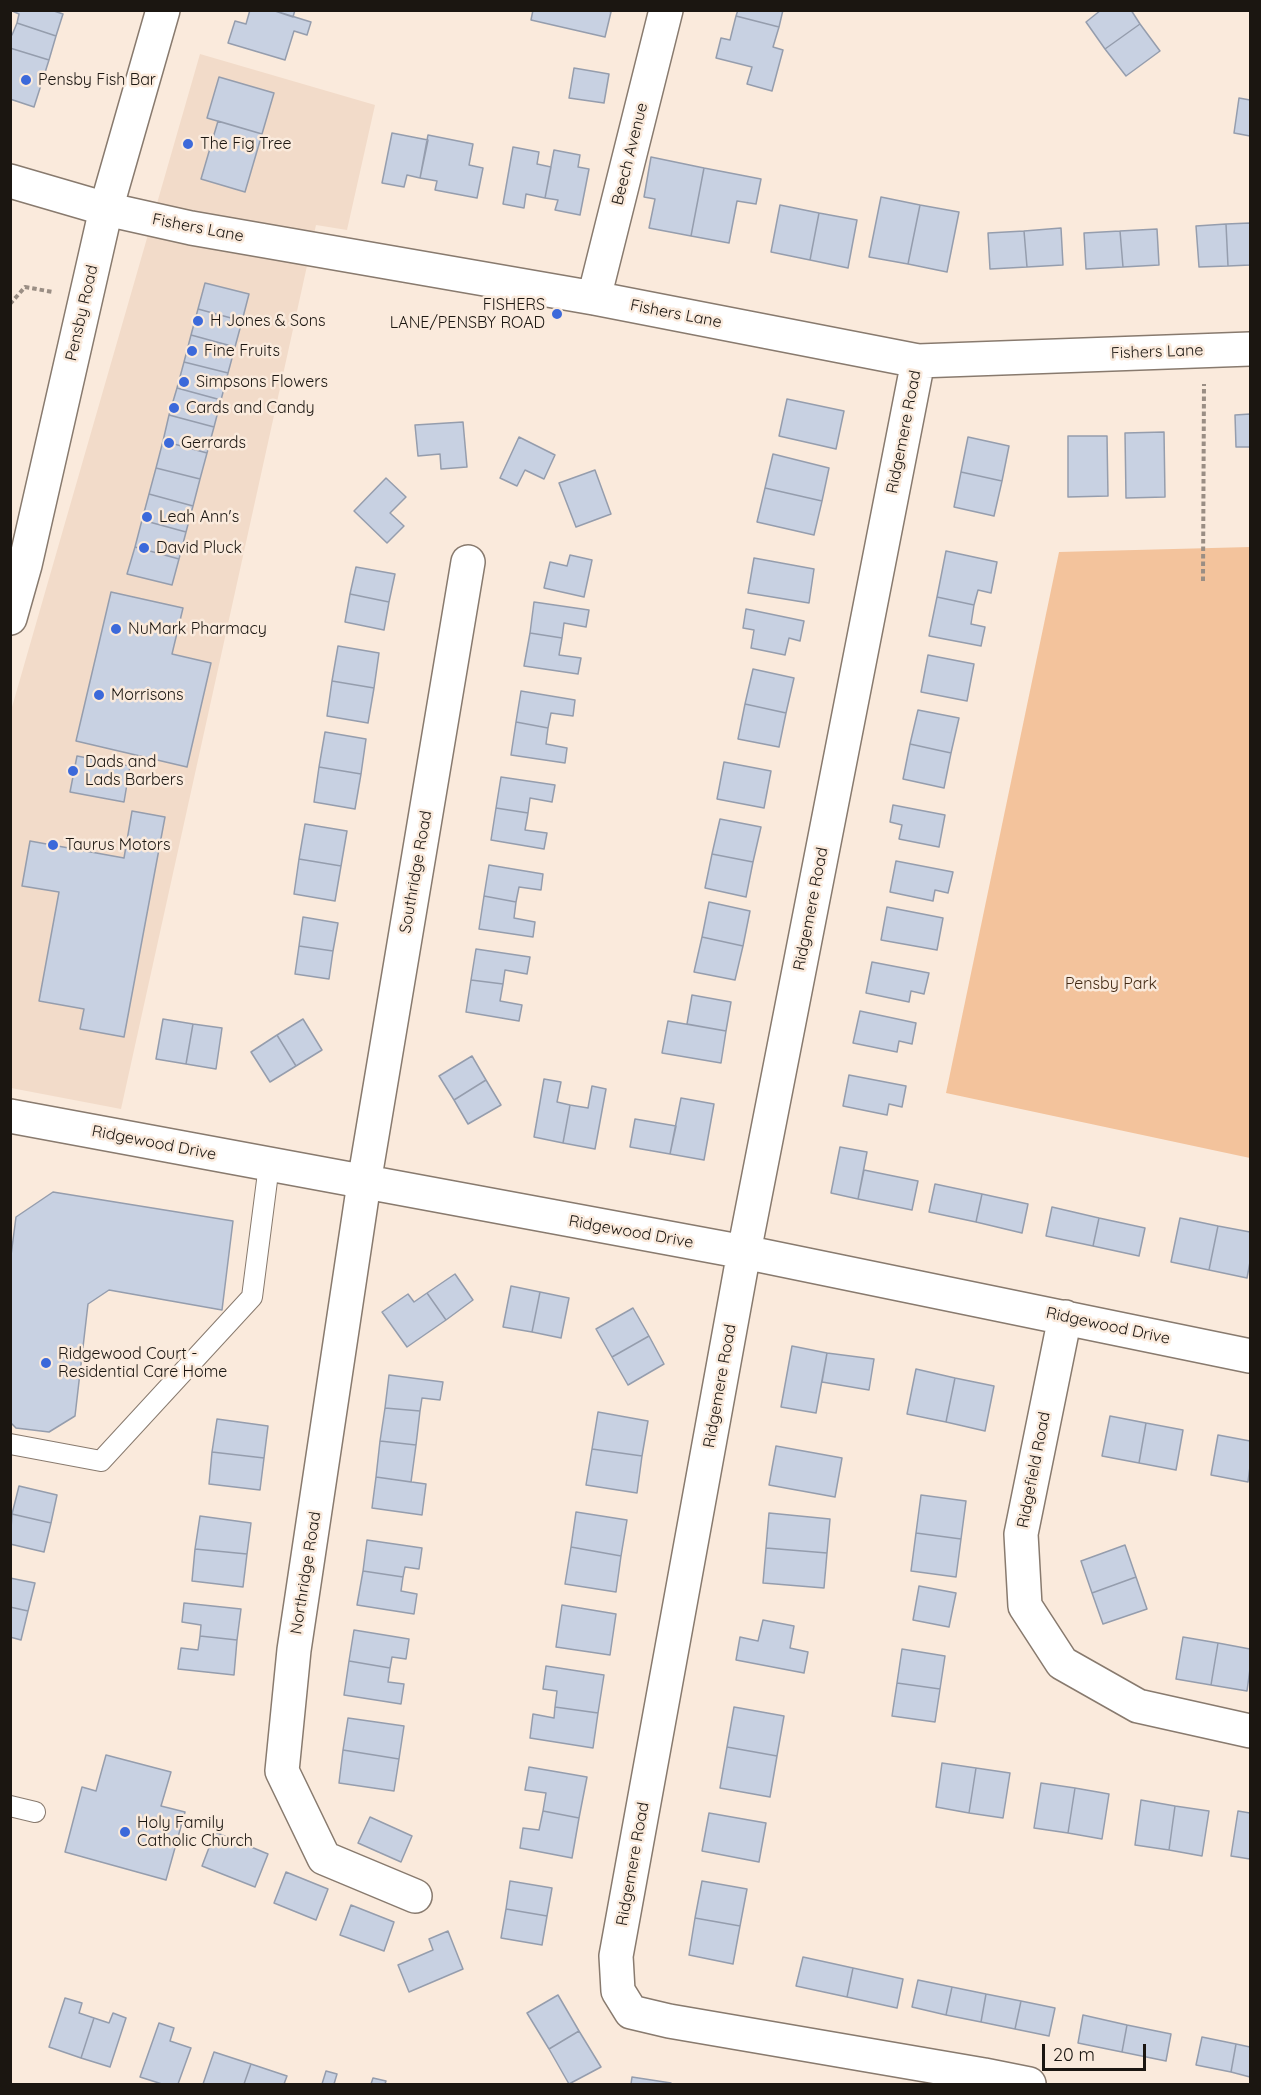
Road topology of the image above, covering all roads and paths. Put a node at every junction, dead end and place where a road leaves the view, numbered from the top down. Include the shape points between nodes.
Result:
1 (163, 10) edge
2 (666, 10) edge
3 (10, 181) edge
4 (106, 209) junction
5 (86, 298) junction
6 (594, 298) junction
7 (10, 304) edge
8 (1251, 349) edge
9 (1204, 351) junction
10 (918, 361) junction
11 (468, 562) dead end
12 (1203, 581) dead end
13 (11, 615) edge
14 (10, 1116) edge
15 (269, 1165) junction
16 (364, 1183) junction
17 (744, 1252) junction
18 (1065, 1317) junction
19 (1251, 1356) edge
20 (10, 1444) edge
21 (1251, 1731) edge
22 (10, 1806) edge
23 (35, 1812) dead end
24 (415, 1896) dead end
25 (983, 2080) edge
26 (1029, 2085) edge

1 - 4 street, Pensby Road
2 - 6 street, Beech Avenue
3 - 4 street, Fishers Lane
4 - 5 street, Pensby Road
4 - 6 street, Fishers Lane via 191,228
5 - 7 path via 25,287
5 - 13 street, Pensby Road
6 - 10 street, Fishers Lane
8 - 9 street, Fishers Lane
9 - 10 street, Fishers Lane
9 - 12 path
10 - 17 street, Ridgemere Road
11 - 16 street, Southridge Road
14 - 15 street, Ridgewood Drive
15 - 16 street, Ridgewood Drive
15 - 20 lane via 252,1297 100,1461
16 - 17 street, Ridgewood Drive
16 - 24 street, Northridge Road via 294,1650 282,1771 324,1858
17 - 18 street, Ridgewood Drive
17 - 25 street, Ridgemere Road via 616,1956 618,1991 632,2012
18 - 19 street, Ridgewood Drive
18 - 21 street, Ridgefield Road via 1022,1534 1025,1606 1062,1663 1138,1706
22 - 23 lane
25 - 26 street, Ridgemere Road

